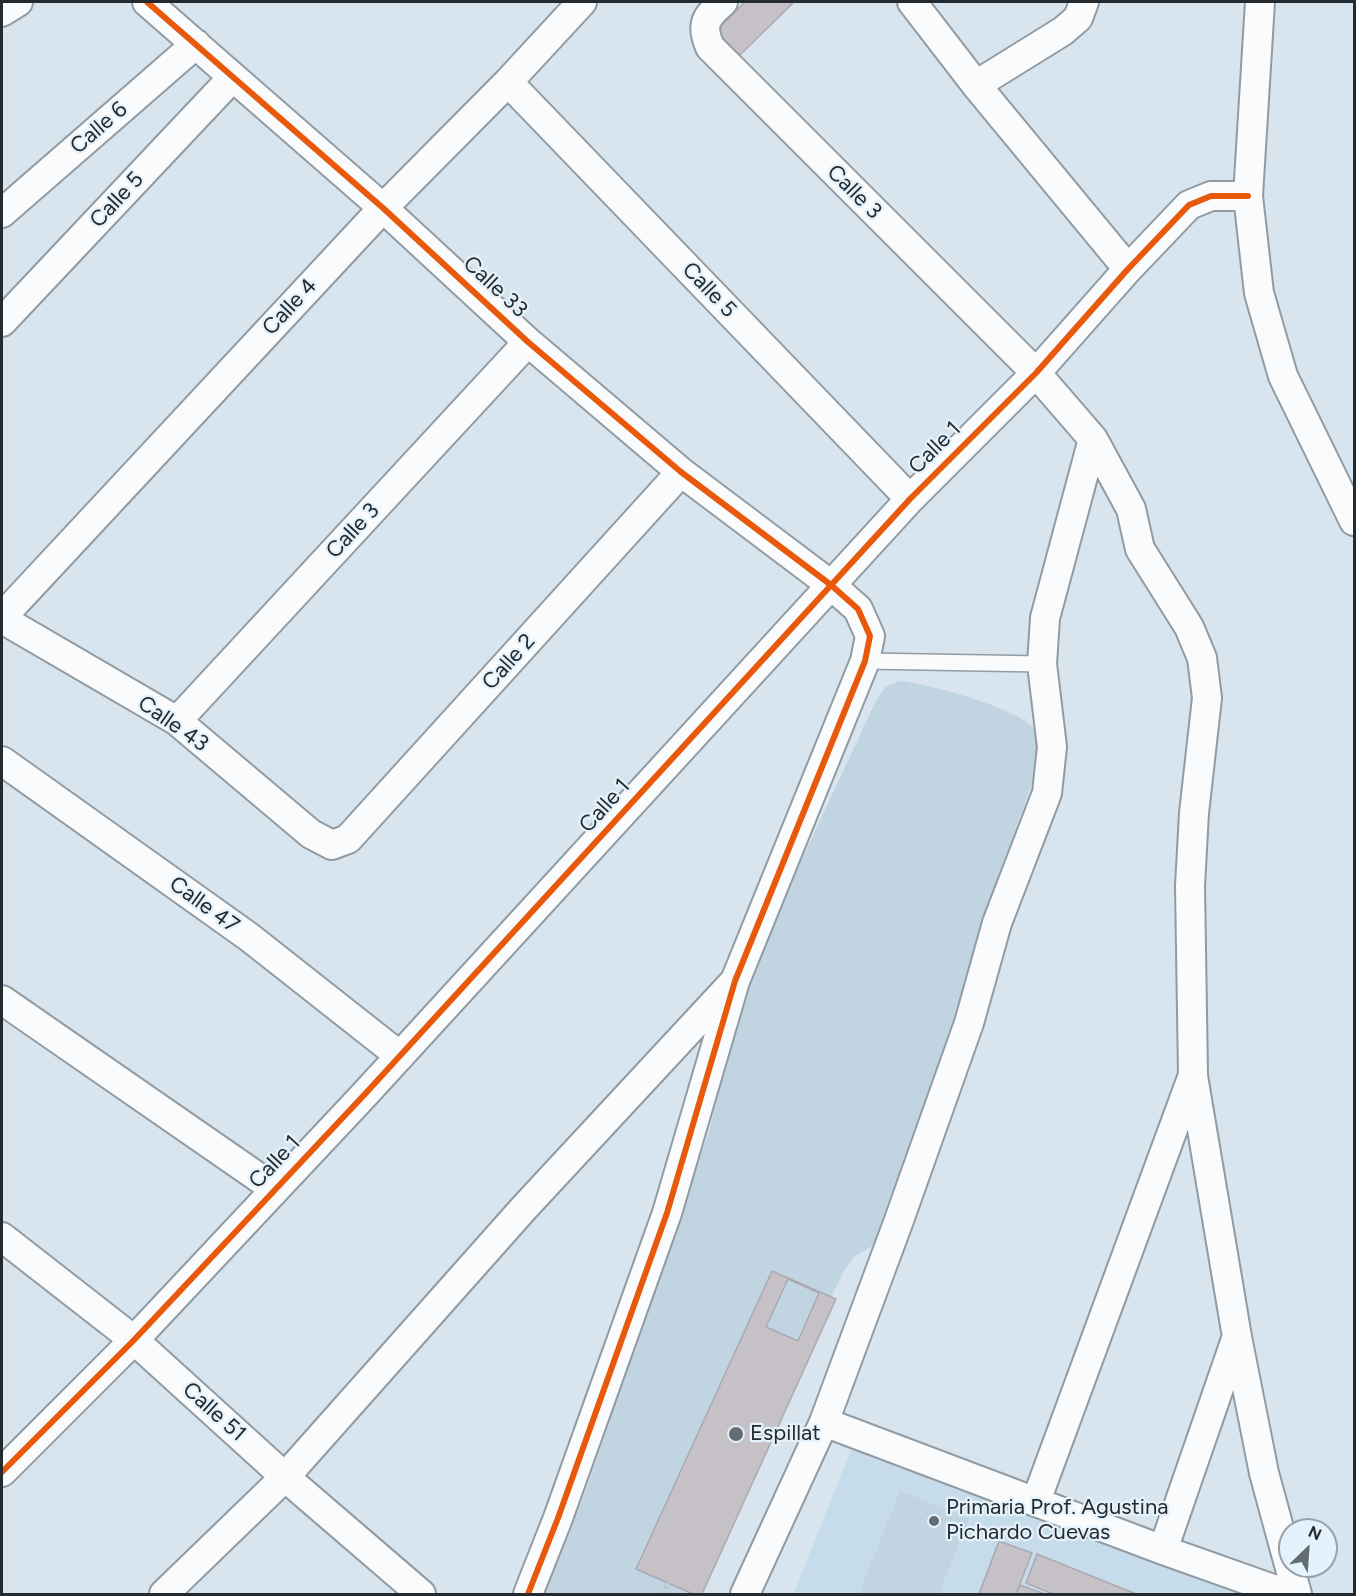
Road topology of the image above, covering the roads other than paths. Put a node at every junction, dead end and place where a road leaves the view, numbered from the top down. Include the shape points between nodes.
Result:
1 (18, 2) edge
2 (147, 2) edge
3 (582, 2) edge
4 (723, 2) edge
5 (912, 2) edge
6 (1084, 2) edge
7 (1260, 2) edge
8 (2, 12) edge
9 (196, 44) junction
10 (233, 77) junction
11 (508, 82) junction
12 (976, 85) junction
13 (1248, 196) junction
14 (383, 208) junction
15 (2, 213) edge
16 (1128, 269) junction
17 (2, 322) edge
18 (528, 342) junction
19 (1036, 374) junction
20 (1093, 439) junction
21 (681, 472) junction
22 (910, 499) junction
23 (1354, 521) edge
24 (831, 585) junction
25 (2, 618) edge
26 (865, 661) junction
27 (1042, 664) junction
28 (177, 721) junction
29 (5, 770) edge
30 (332, 845) joint
31 (735, 981) junction
32 (2, 1000) edge
33 (400, 1056) junction
34 (1193, 1076) junction
35 (275, 1189) junction
36 (2, 1237) edge
37 (1237, 1337) junction
38 (134, 1340) junction
39 (824, 1422) junction
40 (2, 1472) edge
41 (285, 1477) junction
42 (1036, 1501) junction
43 (1163, 1550) junction
44 (164, 1594) edge
45 (421, 1594) edge
46 (528, 1594) edge
47 (745, 1594) edge
48 (1287, 1594) edge
49 (1296, 1594) edge

1 - 8 street
2 - 9 street, Calle 33
3 - 11 street, Calle 4
4 - 19 street, Calle 3 via 709,14 705,24 710,47
5 - 12 street
6 - 12 street via 1078,18 1063,32
7 - 13 street
9 - 10 street, Calle 33
9 - 15 street, Calle 6
10 - 14 street, Calle 33
10 - 17 street, Calle 5
11 - 14 street, Calle 4
11 - 22 street, Calle 5
12 - 16 street
13 - 16 street, Calle 1 via 1211,196 1189,205
13 - 23 street via 1259,293 1283,376
14 - 18 street, Calle 33
14 - 25 street, Calle 4
16 - 19 street, Calle 1
18 - 21 street, Calle 33
18 - 28 street, Calle 3
19 - 20 street
19 - 22 street, Calle 1
20 - 27 street via 1045,618
20 - 34 street via 1131,509 1140,549 1189,627 1202,658 1207,698 1190,886
21 - 24 street, Calle 33
21 - 30 street, Calle 2 via 348,839
22 - 24 street, Calle 1
24 - 26 street, Calle 33 via 858,609 870,636
24 - 33 street, Calle 1
25 - 28 street, Calle 43
26 - 27 lane
26 - 31 street, Calle 33
27 - 39 street via 1052,747 1047,793 997,923 969,1023
28 - 30 street, Calle 43 via 311,834
29 - 33 street, Calle 47 via 249,937
31 - 41 street via 524,1208
31 - 46 street, Calle 33 via 667,1213
32 - 35 street
33 - 35 street, Calle 1
34 - 37 street
34 - 42 street
35 - 38 street, Calle 1
36 - 38 street, Calle 51
37 - 43 street
37 - 49 street via 1264,1473
38 - 40 street, Calle 1
38 - 41 street, Calle 51
39 - 42 street
39 - 47 street
41 - 44 street
41 - 45 street, Calle 51
42 - 43 street
43 - 48 street

